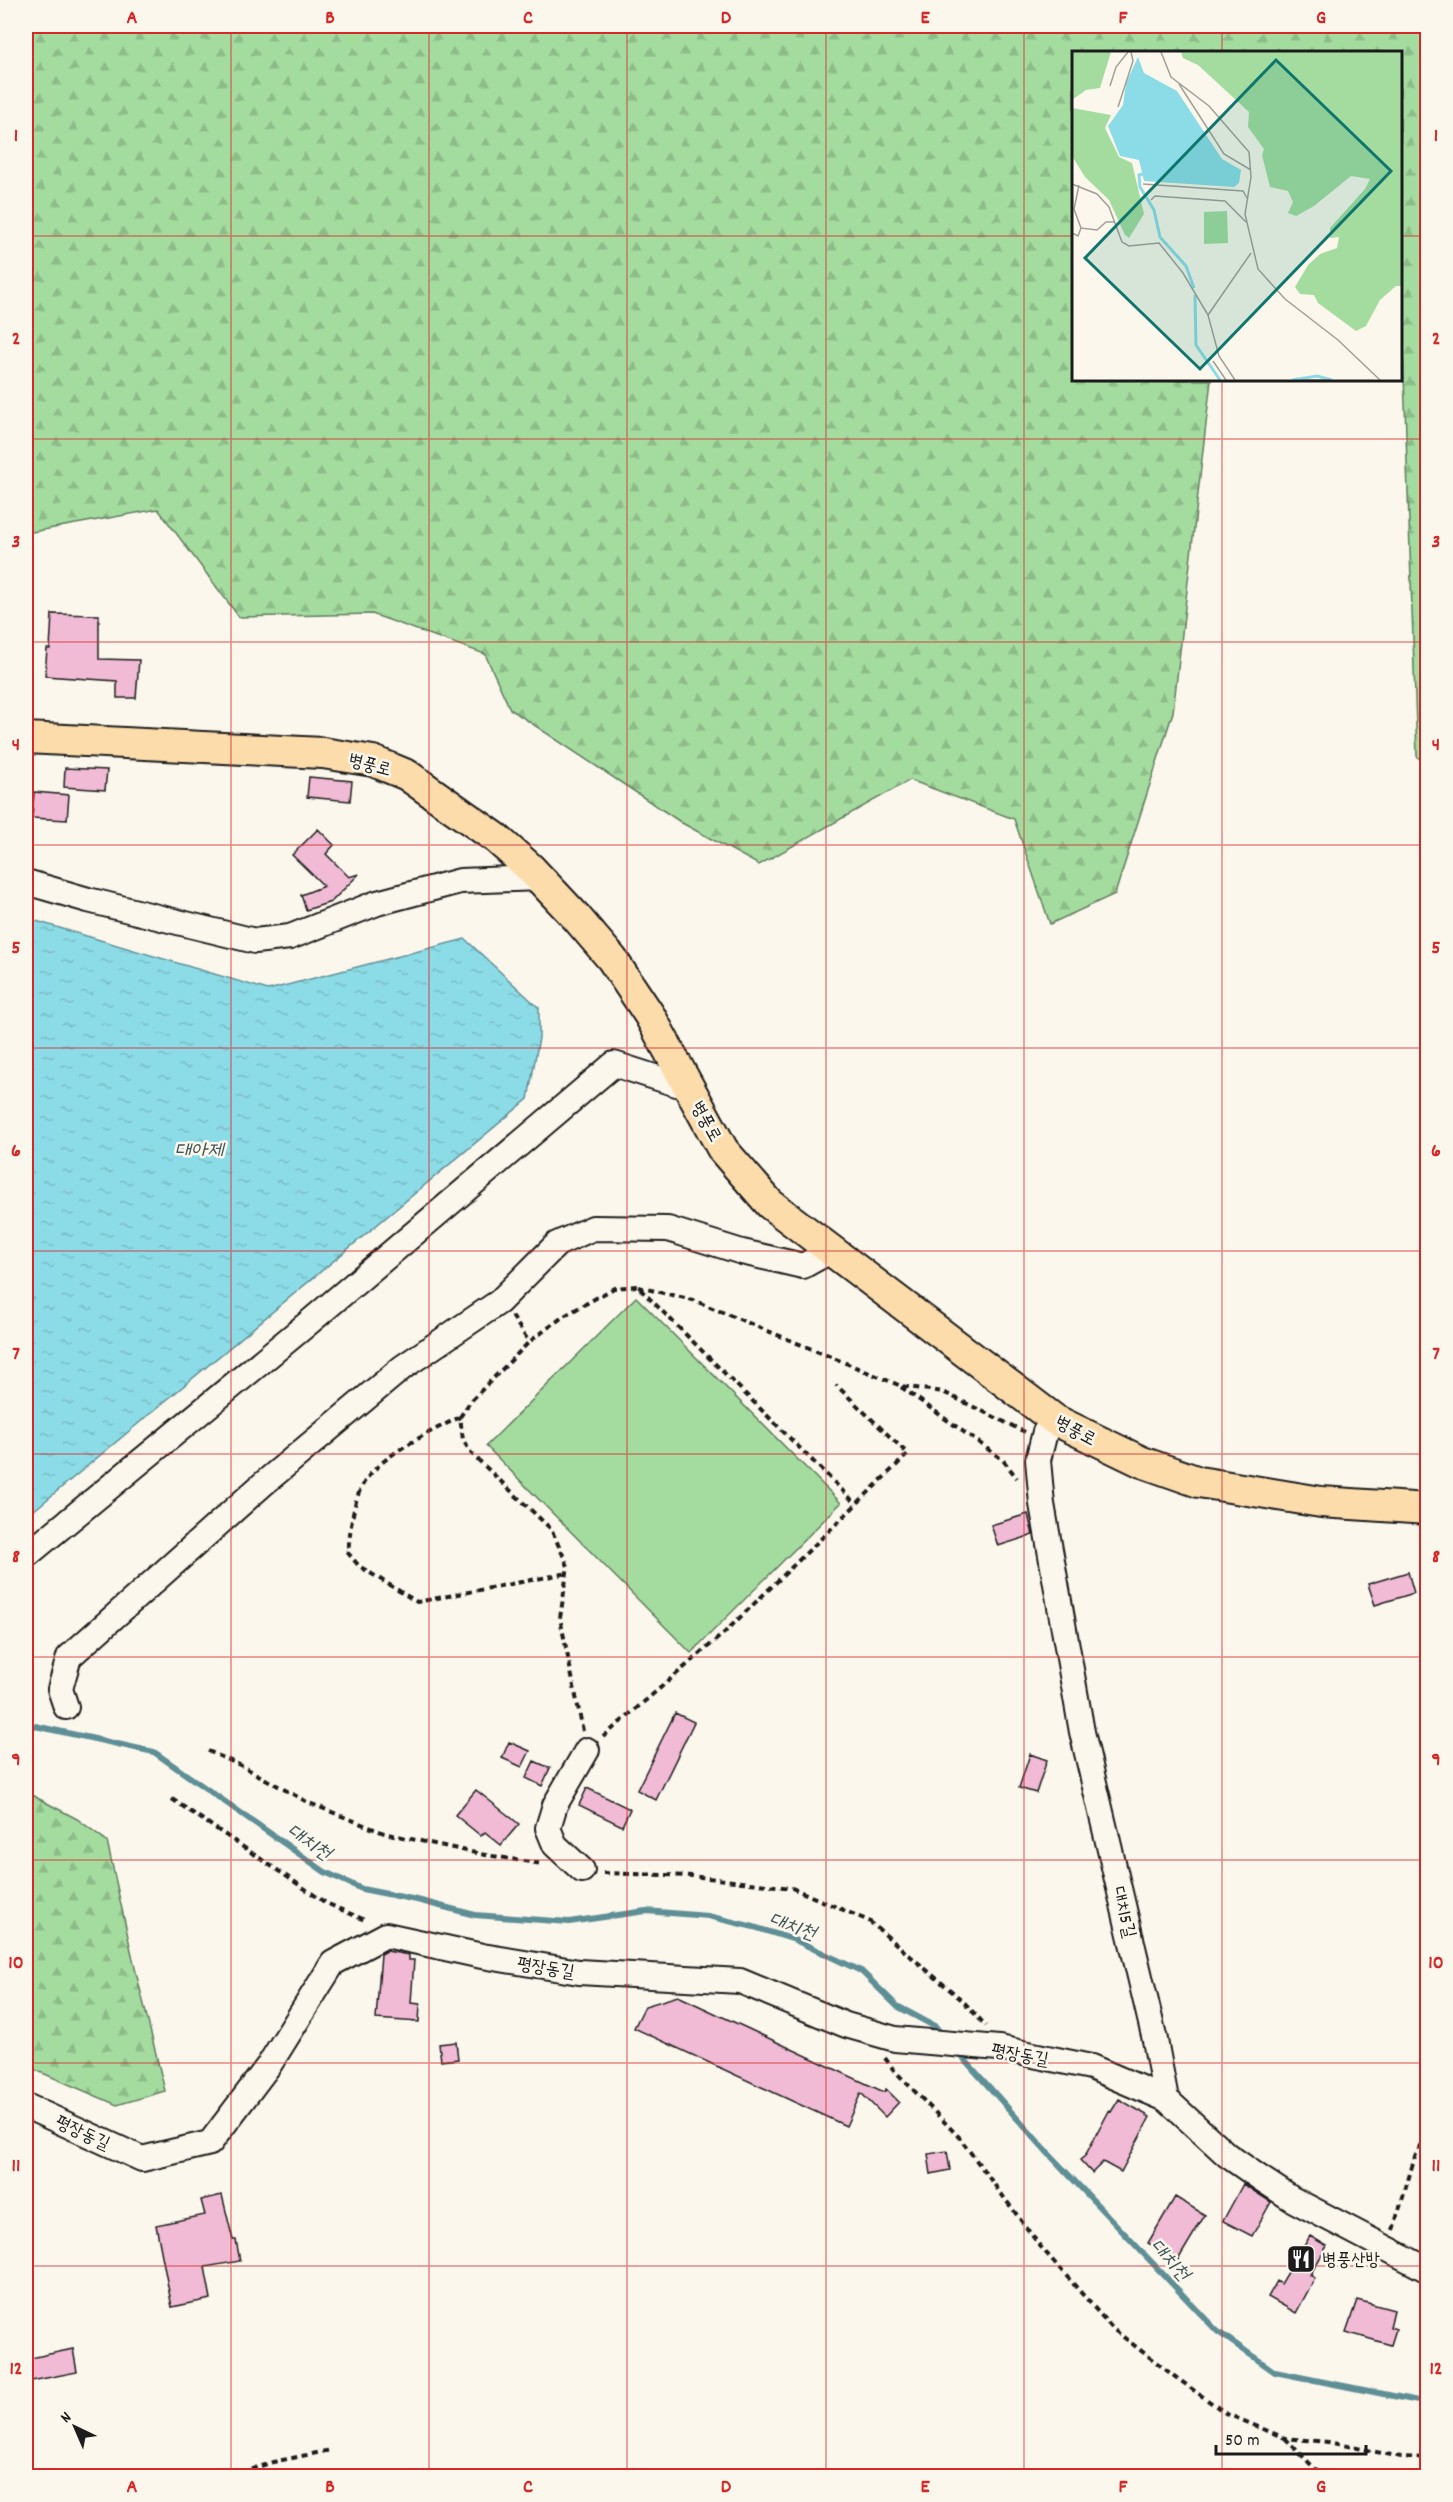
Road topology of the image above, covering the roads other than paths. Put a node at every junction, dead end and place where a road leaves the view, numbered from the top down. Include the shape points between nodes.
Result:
1 (26, 738) edge
2 (540, 878) junction
3 (26, 882) edge
4 (689, 1088) junction
5 (832, 1250) junction
6 (1049, 1431) junction
7 (1428, 1509) edge
8 (26, 1556) edge
9 (66, 1707) dead end
10 (587, 1750) road end
11 (582, 1870) road end
12 (1166, 2099) junction
13 (26, 2106) edge
14 (1428, 2270) edge

1 - 2 main road, 병풍로 via 323,753 373,761 436,793 496,838
2 - 3 street via 460,881 377,903 290,937 255,941
2 - 4 main road, 병풍로 via 612,959 650,1016
4 - 5 main road, 병풍로 via 723,1150 742,1173 770,1204
4 - 8 street via 614,1064
5 - 6 main road, 병풍로
5 - 9 street via 803,1266 668,1229 593,1228 557,1244 500,1302 403,1367 263,1484 69,1657 60,1689
6 - 7 main road, 병풍로 via 1199,1482 1321,1502
6 - 12 street, 대치5길 via 1038,1460 1043,1511 1082,1732
10 - 11 street via 555,1805 548,1828 555,1845
12 - 13 street, 평장동길 via 1091,2067 1004,2050 900,2040 846,2025 740,1982 579,1972 386,1935 333,1963 269,2065 210,2143 142,2159
12 - 14 street via 1227,2155 1292,2199

